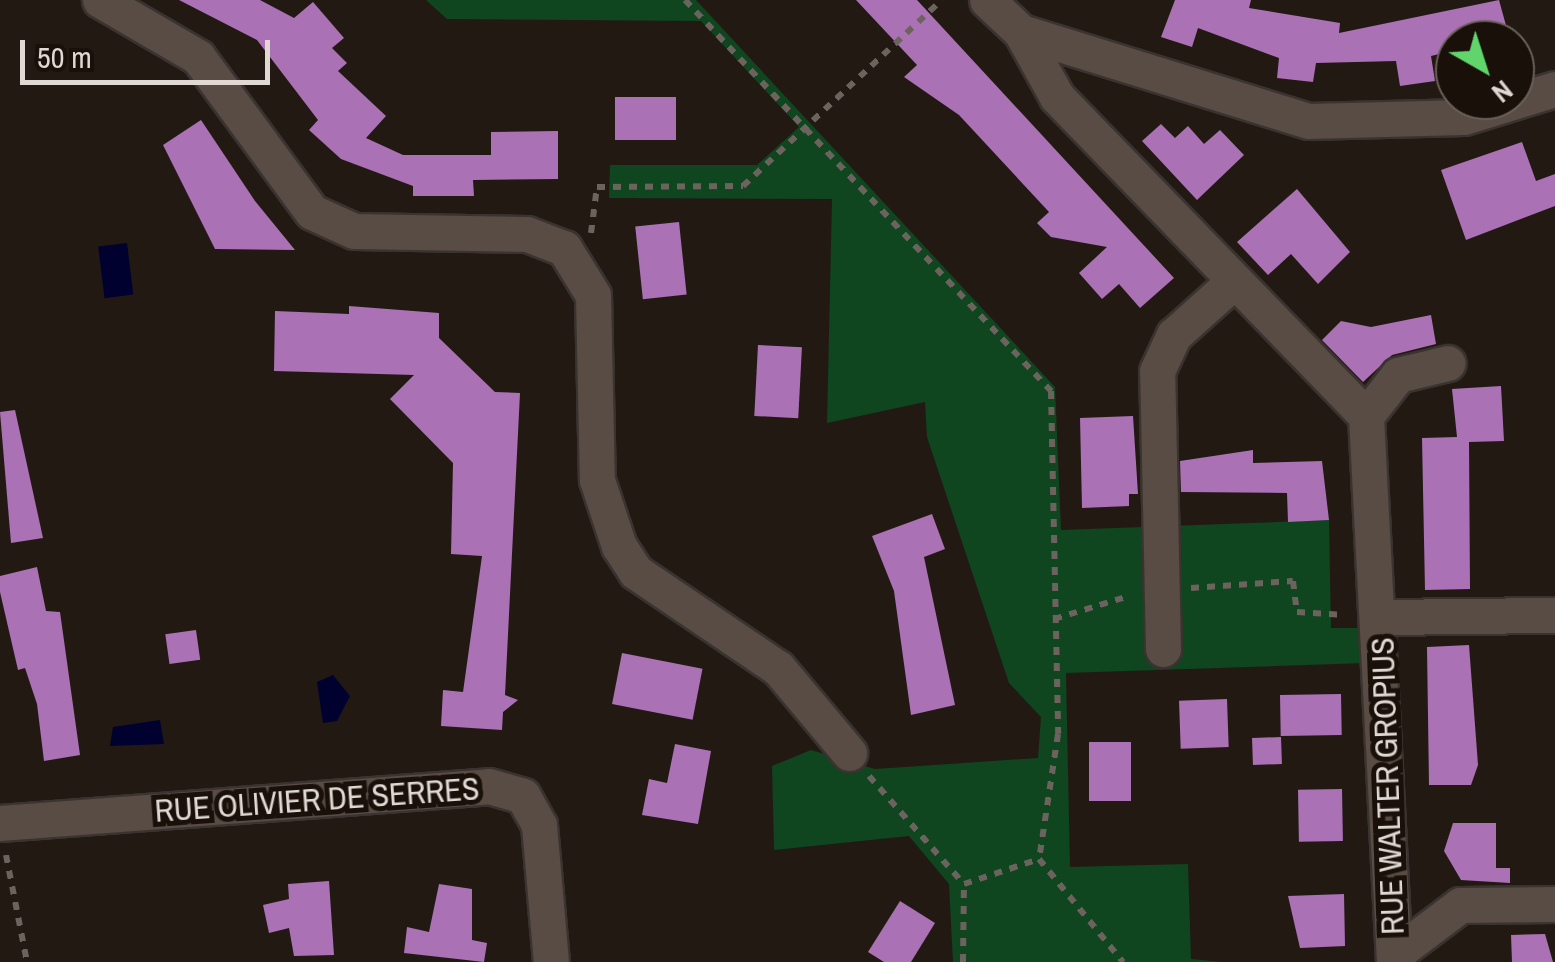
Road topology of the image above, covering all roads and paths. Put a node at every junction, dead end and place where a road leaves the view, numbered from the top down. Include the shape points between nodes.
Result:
1 (100, 0) edge
2 (686, 0) edge
3 (942, 0) edge
4 (987, 0) edge
5 (1021, 32) junction
6 (1555, 89) edge
7 (808, 128) junction
8 (597, 188) dead end
9 (1232, 282) junction
10 (1448, 363) dead end
11 (1366, 416) junction
12 (1162, 590) junction
13 (1382, 614) junction
14 (1555, 616) edge
15 (1054, 619) junction
16 (1163, 649) dead end
17 (849, 753) joint
18 (0, 823) edge
19 (1039, 859) junction
20 (964, 884) junction
21 (1555, 904) edge
22 (1394, 959) edge
23 (27, 962) edge
24 (551, 962) edge
25 (964, 962) edge
26 (1123, 962) edge

1 - 17 street via 198,57 312,212 354,231 527,234 564,248 593,296 597,480 619,546 636,572 778,668
2 - 7 path
3 - 7 path
4 - 5 street
5 - 6 street via 1308,120 1464,118
5 - 9 street via 1057,98
7 - 8 path via 744,186
7 - 15 path via 1051,391
9 - 11 street
9 - 12 street via 1174,335 1157,371
10 - 11 street via 1398,376
11 - 13 street, RUE WALTER GROPIUS
12 - 13 path via 1294,581 1297,612
12 - 15 path
12 - 16 street
13 - 14 street, RUE WALTER GROPIUS
13 - 22 street, RUE WALTER GROPIUS
15 - 19 path via 1058,734
17 - 20 path
18 - 23 path
18 - 24 street, RUE OLIVIER DE SERRES via 489,786 523,796 540,825
19 - 20 path
19 - 26 path
20 - 25 path
21 - 22 street, RUE WALTER GROPIUS via 1460,905

